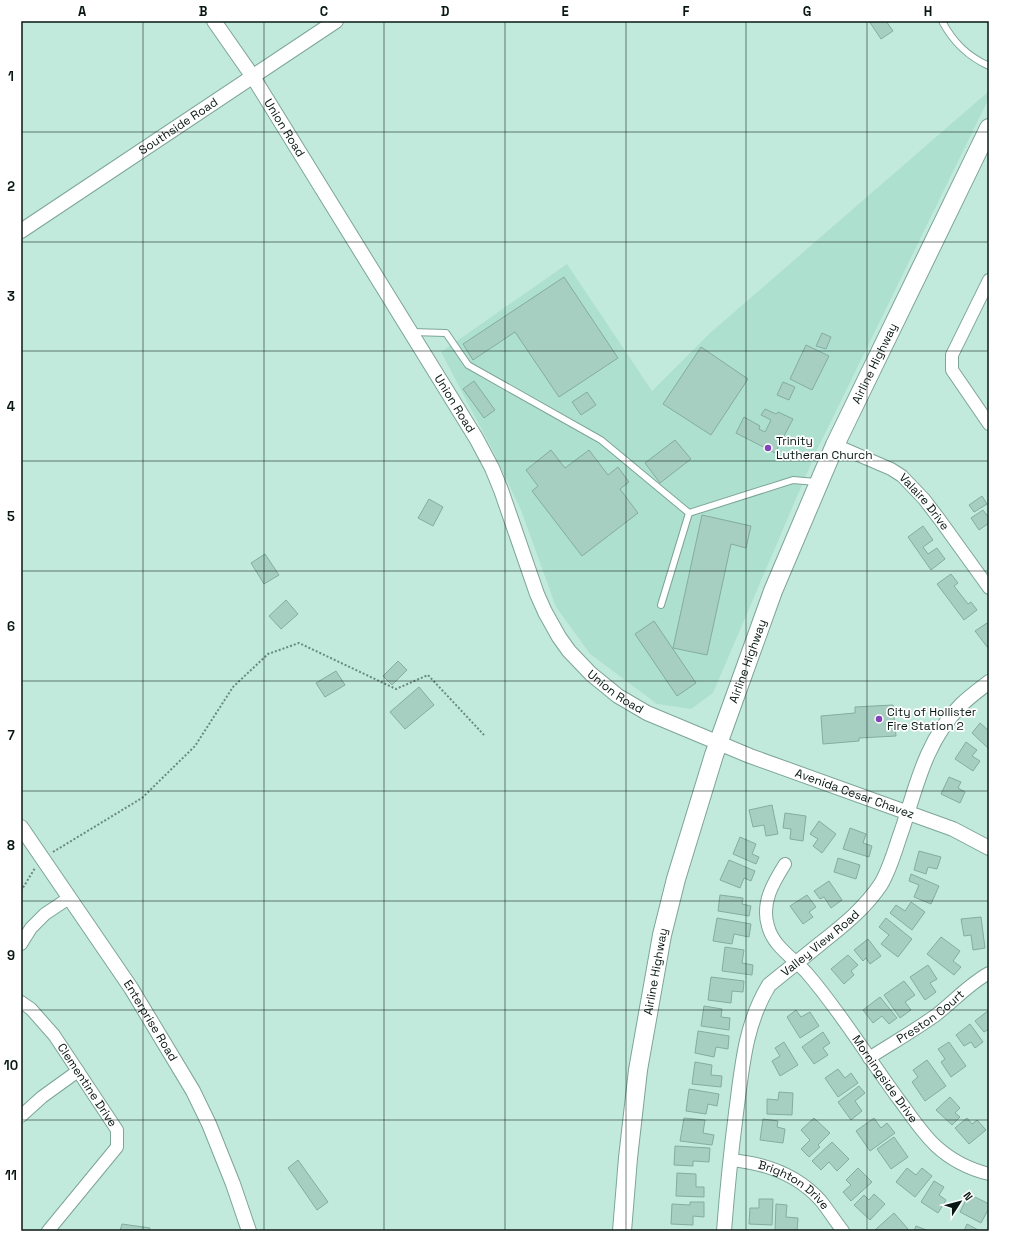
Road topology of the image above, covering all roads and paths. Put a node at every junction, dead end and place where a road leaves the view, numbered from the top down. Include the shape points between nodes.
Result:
1 (214, 21) edge
2 (336, 21) edge
3 (942, 21) edge
4 (989, 66) edge
5 (252, 77) junction
6 (989, 128) edge
7 (21, 231) edge
8 (989, 280) edge
9 (410, 332) junction
10 (989, 424) edge
11 (835, 445) junction
12 (820, 482) junction
13 (689, 513) junction
14 (989, 588) edge
15 (661, 605) dead end
16 (989, 682) edge
17 (484, 735) dead end
18 (718, 743) junction
19 (907, 814) junction
20 (21, 827) edge
21 (989, 848) edge
22 (42, 858) junction
23 (785, 864) dead end
24 (21, 891) edge
25 (69, 898) junction
26 (21, 944) edge
27 (797, 963) junction
28 (989, 973) edge
29 (21, 1002) edge
30 (869, 1058) junction
31 (78, 1071) junction
32 (21, 1116) edge
33 (730, 1160) junction
34 (989, 1174) edge
35 (48, 1231) edge
36 (249, 1231) edge
37 (622, 1231) edge
38 (724, 1231) edge
39 (843, 1231) edge

1 - 5 street, Union Road
2 - 5 street, Southside Road
3 - 4 lane via 965,52
5 - 7 street, Southside Road
5 - 9 street, Union Road
6 - 11 main road, Airline Highway
8 - 10 street via 952,355 952,370
9 - 13 lane via 446,333 468,365 601,440
9 - 18 street, Union Road via 463,416 492,468 544,612 559,637 591,674 618,696 647,713
11 - 12 main road, Airline Highway
11 - 14 street, Valaire Drive via 902,476 924,499
12 - 13 lane via 793,480
12 - 18 main road, Airline Highway via 773,591
13 - 15 lane
16 - 19 street, Valley View Road via 961,705 934,740 924,760
17 - 22 path via 428,675 396,689 299,644 268,654 233,687 196,746 142,798
18 - 19 street, Avenida Cesar Chavez
18 - 37 main road, Airline Highway via 662,935 638,1070
19 - 21 street, Avenida Cesar Chavez via 953,829
19 - 27 street, Valley View Road via 891,862 872,897 848,922
20 - 22 street, Enterprise Road
22 - 24 path
22 - 25 street, Enterprise Road
23 - 27 street, Morningside Drive via 772,884 767,899 766,918 773,939
25 - 26 street via 40,919
25 - 36 street, Enterprise Road via 131,988 193,1091 209,1124
27 - 30 street, Morningside Drive via 832,1003
27 - 33 street, Valley View Road via 768,985 752,1019 745,1048
28 - 30 street, Preston Court via 975,981 928,1021
29 - 31 street, Clementine Drive via 31,1009 54,1035
30 - 34 street, Morningside Drive via 935,1145 960,1163
31 - 32 street
31 - 35 street, Clementine Drive via 116,1130 117,1147
33 - 38 street, Valley View Road
33 - 39 street, Brighton Drive via 768,1166 800,1182 821,1201

